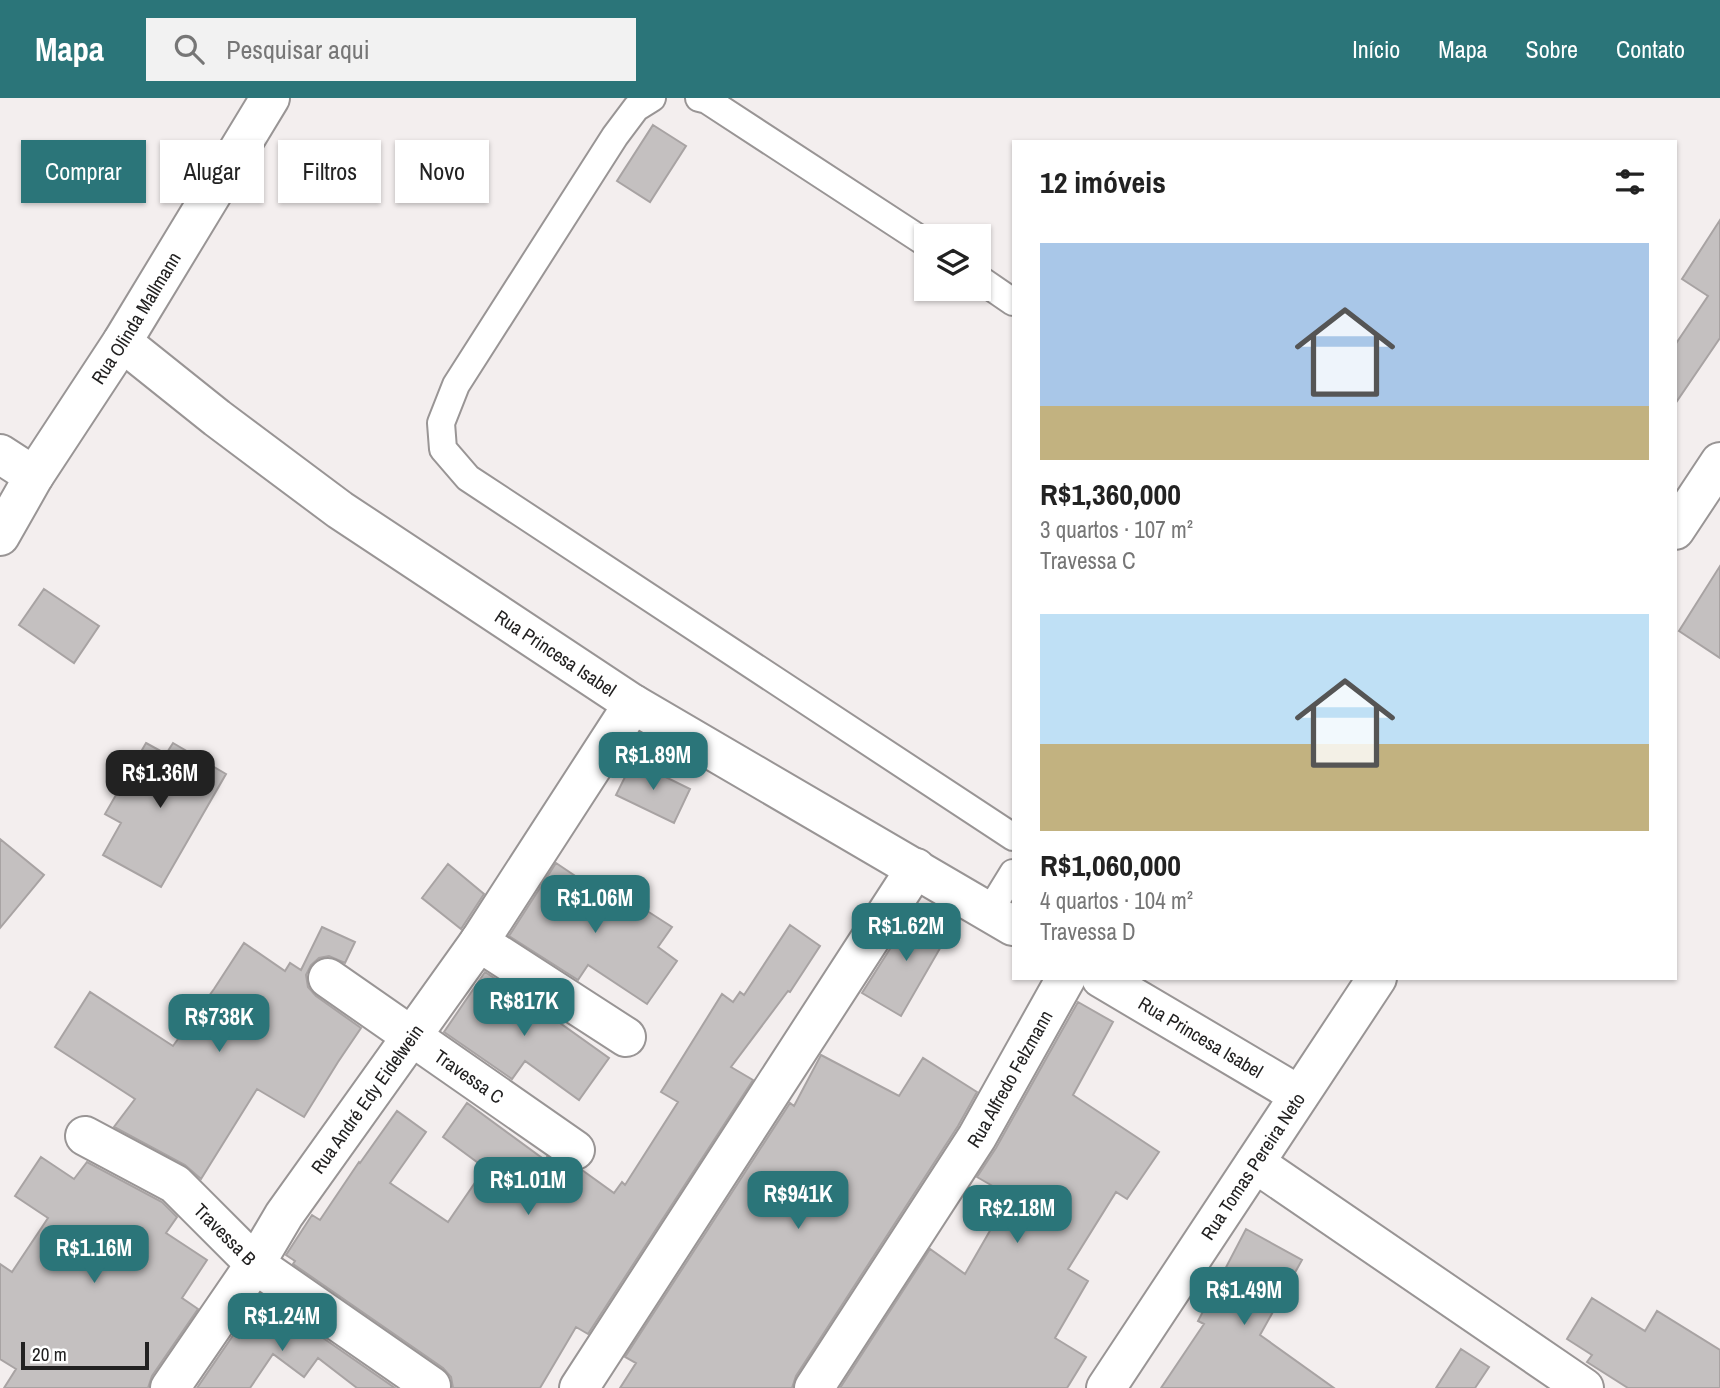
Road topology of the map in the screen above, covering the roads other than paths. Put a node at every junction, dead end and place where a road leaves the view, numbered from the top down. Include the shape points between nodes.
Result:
1 (270, 98) edge
2 (652, 98) edge
3 (699, 98) edge
4 (914, 235) edge
5 (991, 287) edge
6 (1012, 301) edge
7 (122, 342) junction
8 (0, 454) edge
9 (1720, 462) edge
10 (34, 476) junction
11 (1677, 527) edge
12 (0, 536) edge
13 (633, 704) junction
14 (1012, 836) edge
15 (916, 869) junction
16 (1012, 877) edge
17 (1001, 919) edge
18 (479, 943) junction
19 (328, 978) dead end
20 (1065, 980) edge
21 (1104, 980) edge
22 (1376, 980) edge
23 (626, 1037) dead end
24 (411, 1038) junction
25 (1299, 1095) junction
26 (85, 1136) dead end
27 (575, 1150) dead end
28 (1255, 1163) junction
29 (255, 1264) junction
30 (431, 1386) dead end
31 (170, 1388) edge
32 (579, 1388) edge
33 (814, 1388) edge
34 (1107, 1388) edge
35 (1584, 1388) edge

1 - 7 street, Rua Olinda Mallmann
2 - 14 lane via 636,108 615,136 456,385 441,423 443,449 468,478
3 - 4 lane
5 - 6 lane
7 - 10 street, Rua Olinda Mallmann
7 - 13 street, Rua Princesa Isabel via 340,510
8 - 10 street
9 - 11 street
10 - 12 street, Rua Olinda Mallmann
13 - 15 street, Rua Princesa Isabel
13 - 18 street, Rua André Edy Eidelwein
15 - 17 street, Rua Princesa Isabel
15 - 32 street
16 - 17 lane
18 - 23 street
18 - 24 street, Rua André Edy Eidelwein
19 - 24 street, Travessa C
20 - 33 street, Rua Alfredo Felzmann via 977,1137
21 - 25 street, Rua Princesa Isabel
22 - 25 street, Rua Tomas Pereira Neto
24 - 27 street, Travessa C
24 - 29 street, Rua André Edy Eidelwein via 284,1215
25 - 28 street, Rua Tomas Pereira Neto
26 - 29 street, Travessa B via 174,1184
28 - 34 street, Rua Tomas Pereira Neto
28 - 35 street
29 - 30 street, Travessa B
29 - 31 street, Rua André Edy Eidelwein

